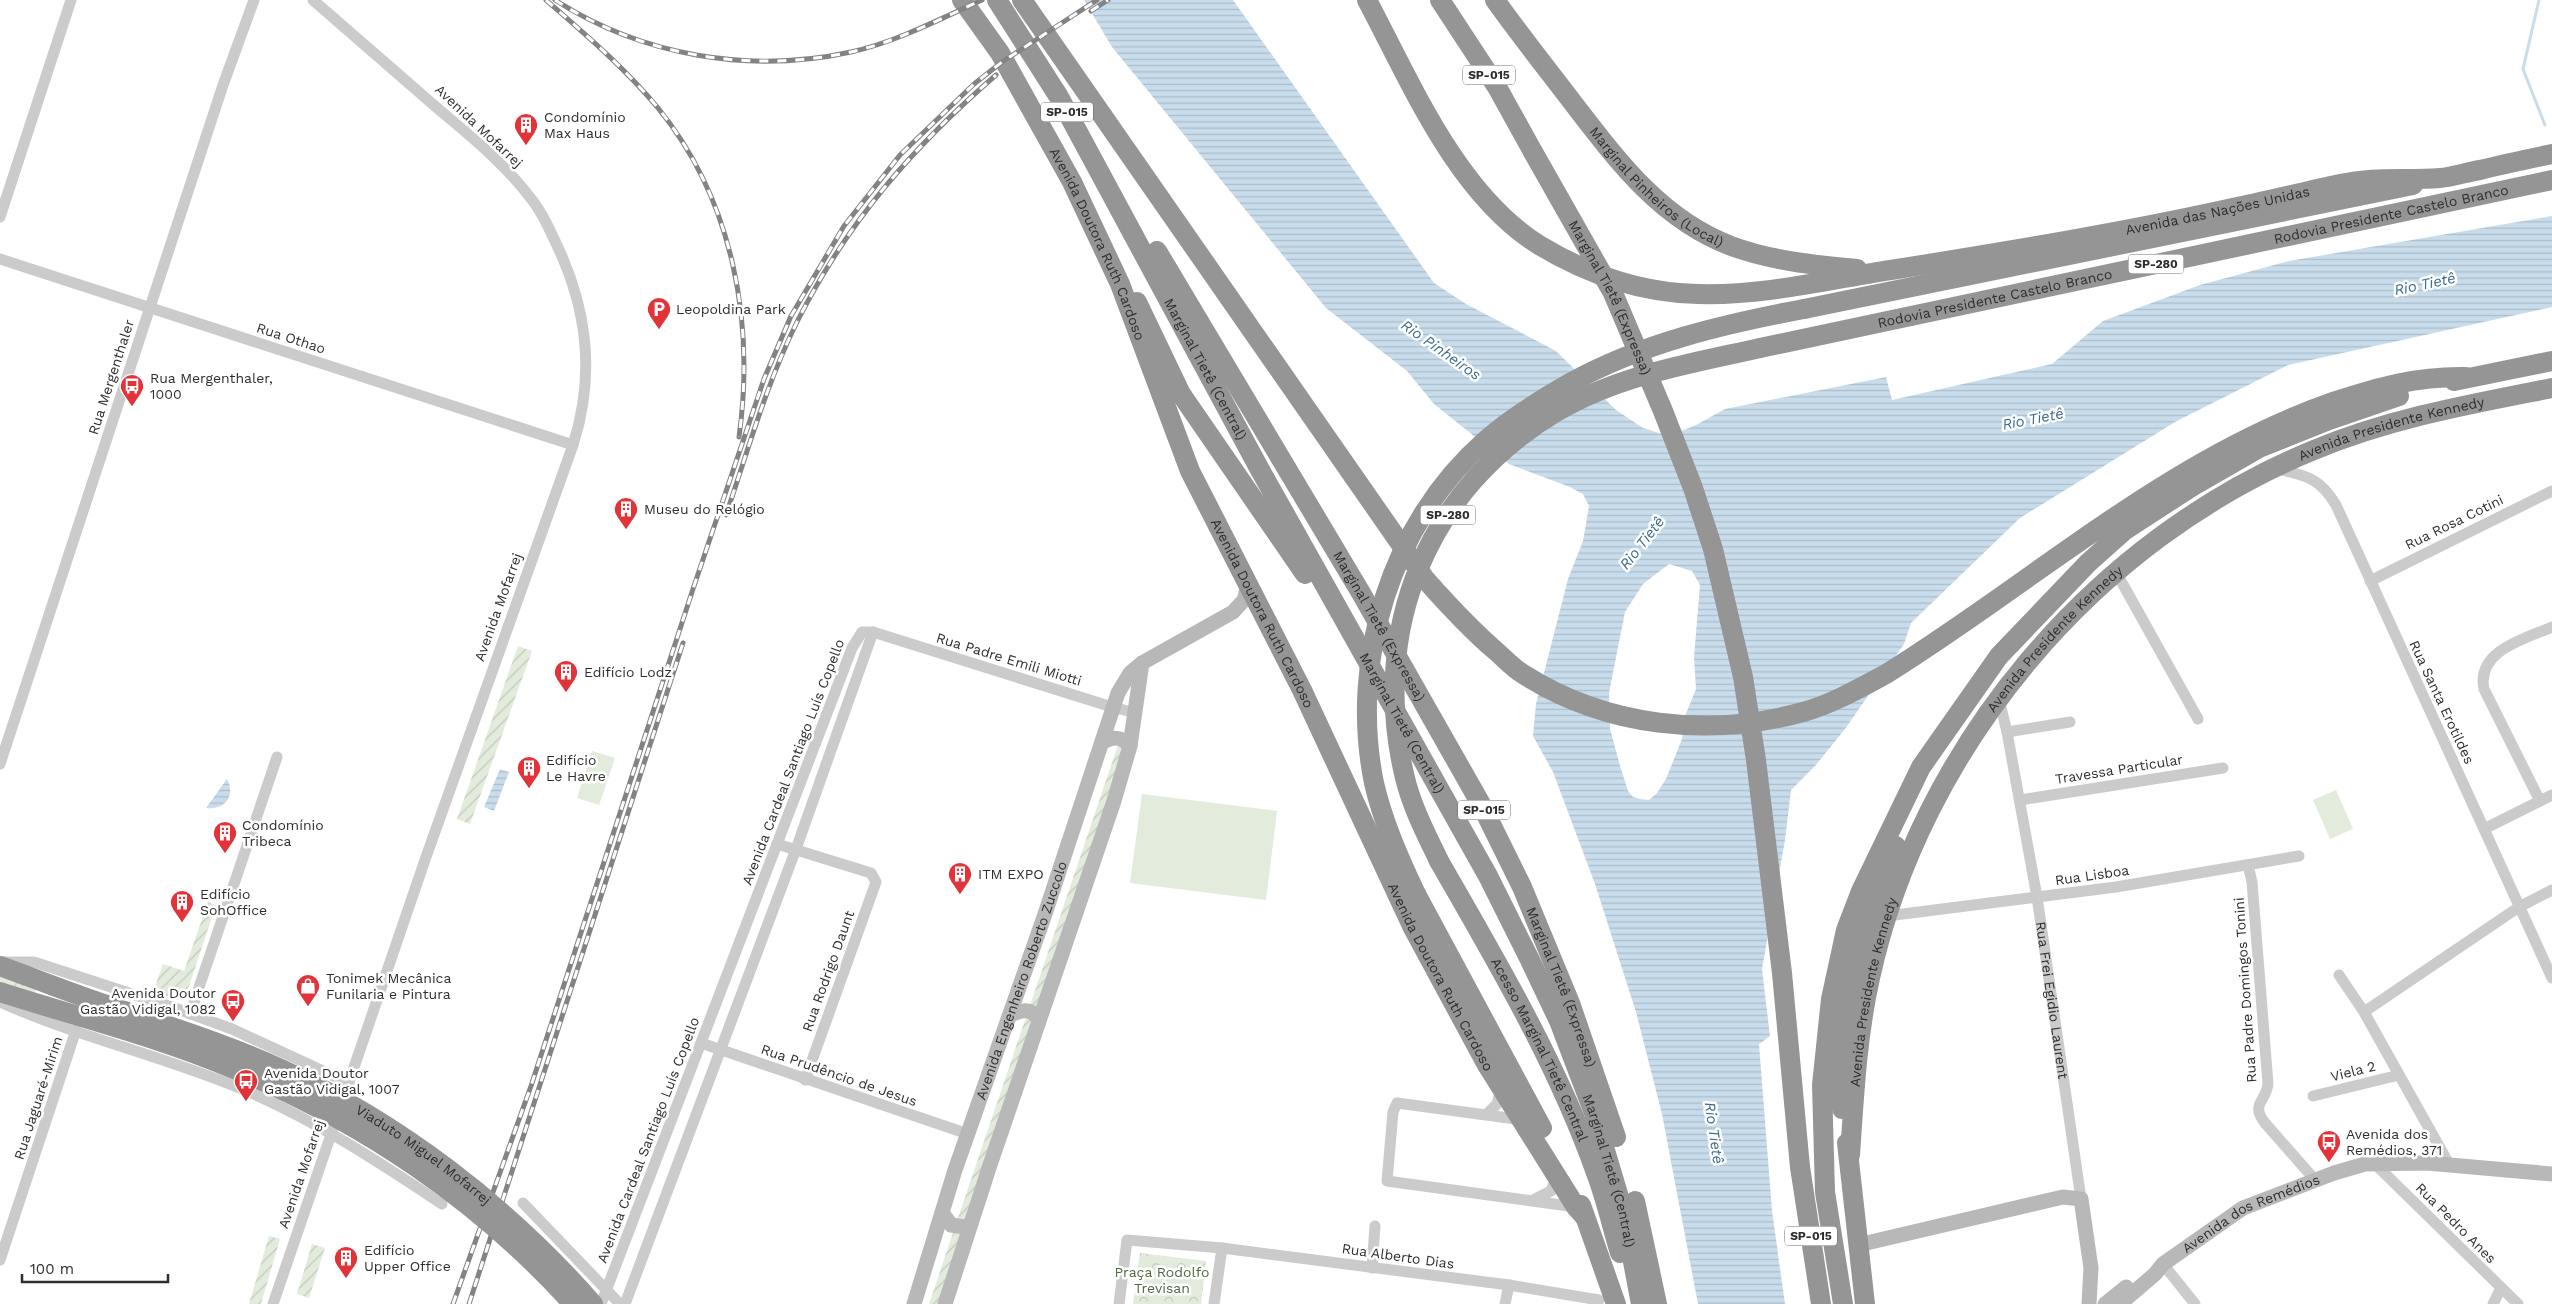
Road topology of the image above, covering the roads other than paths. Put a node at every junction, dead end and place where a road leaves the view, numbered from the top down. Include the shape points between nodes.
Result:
1 (71, 0) edge
2 (254, 0) edge
3 (313, 0) edge
4 (962, 0) edge
5 (997, 0) edge
6 (1022, 0) edge
7 (1367, 0) edge
8 (1440, 0) edge
9 (1495, 0) edge
10 (2552, 154) edge
11 (2441, 178) junction
12 (2552, 180) edge
13 (0, 217) edge
14 (1126, 221) junction
15 (0, 259) edge
16 (1882, 271) junction
17 (1120, 284) junction
18 (149, 309) junction
19 (2552, 360) edge
20 (2466, 378) junction
21 (2552, 388) edge
22 (573, 444) junction
23 (2276, 468) junction
24 (2552, 491) edge
25 (2116, 572) junction
26 (2370, 581) junction
27 (1248, 586) junction
28 (1266, 618) junction
29 (1221, 620) junction
30 (2552, 627) edge
31 (873, 632) junction
32 (1142, 663) junction
33 (1999, 699) junction
34 (1112, 707) junction
35 (1136, 712) junction
36 (2198, 719) dead end
37 (2070, 722) dead end
38 (1950, 726) junction
39 (2008, 732) junction
40 (1102, 743) junction
41 (1130, 746) junction
42 (2, 750) edge
43 (277, 757) dead end
44 (0, 764) edge
45 (2223, 768) dead end
46 (1440, 791) junction
47 (2552, 795) edge
48 (2020, 800) junction
49 (2540, 801) junction
50 (2484, 829) junction
51 (777, 844) junction
52 (796, 849) junction
53 (2299, 856) dead end
54 (1440, 861) joint
55 (2248, 865) junction
56 (2552, 890) edge
57 (2037, 897) junction
58 (2519, 906) junction
59 (1888, 916) junction
60 (740, 942) junction
61 (757, 949) junction
62 (0, 964) edge
63 (2339, 975) dead end
64 (2552, 978) edge
65 (0, 992) edge
66 (0, 1002) edge
67 (2364, 1012) junction
68 (190, 1014) junction
69 (1010, 1015) junction
70 (1039, 1020) junction
71 (76, 1030) junction
72 (701, 1043) junction
73 (720, 1050) junction
74 (298, 1059) junction
75 (2399, 1075) junction
76 (805, 1080) junction
77 (348, 1083) junction
78 (1502, 1086) junction
79 (2313, 1096) dead end
80 (278, 1105) junction
81 (1488, 1114) junction
82 (1523, 1120) junction
83 (331, 1132) junction
84 (968, 1134) junction
85 (1850, 1155) junction
86 (2374, 1163) junction
87 (2449, 1164) junction
88 (2552, 1174) edge
89 (1557, 1176) junction
90 (2314, 1180) junction
91 (1535, 1199) junction
92 (2081, 1199) junction
93 (522, 1203) dead end
94 (442, 1204) dead end
95 (1581, 1212) junction
96 (943, 1214) junction
97 (971, 1224) junction
98 (1375, 1226) dead end
99 (1858, 1245) junction
100 (1222, 1248) junction
101 (0, 1260) edge
102 (2163, 1264) junction
103 (1372, 1268) junction
104 (1509, 1285) junction
105 (2501, 1288) junction
106 (607, 1289) junction
107 (1608, 1302) edge
108 (1646, 1303) edge
109 (272, 1304) edge
110 (573, 1304) edge
111 (593, 1304) edge
112 (601, 1304) edge
113 (620, 1304) edge
114 (625, 1304) edge
115 (914, 1304) edge
116 (945, 1304) edge
117 (1119, 1304) edge
118 (1214, 1304) edge
119 (1504, 1304) edge
120 (1821, 1304) edge
121 (1843, 1304) edge
122 (1865, 1304) edge
123 (2089, 1304) edge
124 (2105, 1304) edge
125 (2120, 1304) edge
126 (2195, 1304) edge
127 (2493, 1304) edge
128 (2518, 1304) edge

1 - 13 street
2 - 18 street, Rua Mergenthaler
3 - 22 street, Avenida Mofarrej via 490,154 541,212 573,284 586,343 583,411
4 - 17 highway, Avenida Doutora Ruth Cardoso via 996,47 1039,120
5 - 14 highway, Marginal Tietê (Expressa) / SP-015 via 1059,96
6 - 20 highway via 1425,579 1472,631 1521,673 1585,704 1637,719 1722,726 1804,711 1846,695 1886,674 2169,481 2236,443 2289,418 2391,385 2423,378
7 - 16 highway via 1417,94 1471,183 1514,227 1539,245 1621,283 1666,292 1739,294
8 - 120 highway, Marginal Tietê (Expressa) / SP-015, bridge via 1497,87 1613,293 1663,411 1713,549 1742,677 1756,760 1782,974 1800,1167
9 - 16 highway, Marginal Pinheiros (Local) via 1620,164 1674,216 1702,233 1748,252 1799,263
10 - 11 highway, Avenida das Nações Unidas
11 - 16 highway, Avenida das Nações Unidas via 2391,177 2343,183 2227,210 2082,238
11 - 95 highway, bridge via 1758,318 1665,342 1571,382 1486,439 1439,491 1392,573 1381,608 1369,673 1368,726 1374,783 1386,826 1416,894 1577,1195
12 - 54 highway, Rodovia Presidente Castelo Branco / SP-280, bridge via 1760,348 1634,379 1593,393 1558,411 1480,471 1454,505 1414,578 1402,619 1394,675 1395,710 1405,778 1413,805
14 - 46 highway, Marginal Tietê (Central) via 1259,468
14 - 108 highway, Marginal Tietê (Expressa) / SP-015 via 1157,251 1361,593 1501,843 1542,934 1600,1085 1635,1201
15 - 18 street, Rua Othao
17 - 27 highway, Avenida Doutora Ruth Cardoso via 1190,471
17 - 46 highway via 1140,304 1181,394 1356,653 1423,781
18 - 22 street, Rua Othao
18 - 42 street, Rua Mergenthaler
19 - 20 highway
20 - 38 highway via 2387,399 2259,448 2126,530 2088,563 2000,656
21 - 23 highway, Avenida Presidente Kennedy via 2406,418 2312,451
22 - 77 street, Avenida Mofarrej
23 - 25 highway, Avenida Presidente Kennedy via 2222,496 2162,535
23 - 26 street, Rua Santa Erotildes via 2307,476 2328,491
24 - 26 street, Rua Rosa Cotini
25 - 33 highway, Avenida Presidente Kennedy via 2050,636
25 - 36 street
26 - 50 street, Rua Santa Erotildes
27 - 28 highway, Avenida Doutora Ruth Cardoso
27 - 29 street, Avenida Engenheiro Roberto Zuccolo via 1240,606
28 - 29 street, Avenida Engenheiro Roberto Zuccolo via 1250,613
28 - 78 highway, Avenida Doutora Ruth Cardoso via 1409,919 1464,1025
29 - 32 street, Avenida Engenheiro Roberto Zuccolo
30 - 49 street via 2501,651 2492,658 2483,675 2484,689
31 - 34 street, Rua Padre Emili Miotti
31 - 51 street, Avenida Cardeal Santiago Luís Copello via 864,631 855,640
31 - 52 street, Avenida Cardeal Santiago Luís Copello
32 - 34 street, Avenida Engenheiro Roberto Zuccolo via 1123,682
32 - 35 street, Avenida Engenheiro Roberto Zuccolo
33 - 39 street, Rua Frei Egidio Laurent
33 - 59 highway, Avenida Presidente Kennedy via 1969,741 1932,808 1904,870
34 - 35 street, Rua Padre Emili Miotti
34 - 40 street, Avenida Engenheiro Roberto Zuccolo
35 - 41 street, Avenida Engenheiro Roberto Zuccolo
37 - 39 street
38 - 85 highway via 1877,892 1852,985 1840,1068 1842,1120
38 - 121 highway via 1921,767 1861,891 1846,930 1834,981 1822,1086 1823,1133 1825,1192
39 - 48 street, Rua Frei Egidio Laurent
40 - 41 street via 1114,737
40 - 69 street, Avenida Engenheiro Roberto Zuccolo
41 - 70 street, Avenida Engenheiro Roberto Zuccolo
42 - 44 street, Rua Mergenthaler
43 - 68 street
45 - 48 street, Travessa Particular
46 - 108 highway, Marginal Tietê (Central) via 1521,942 1578,1068 1624,1214
47 - 49 street
48 - 57 street, Rua Frei Egidio Laurent
49 - 50 street
50 - 58 street, Rua Santa Erotildes
51 - 52 street
51 - 60 street, Avenida Cardeal Santiago Luís Copello
52 - 61 street, Avenida Cardeal Santiago Luís Copello
52 - 76 street, Rua Rodrigo Daunt via 871,873 875,879 874,891
53 - 55 street, Rua Lisboa
54 - 108 highway, Acesso Marginal Tietê Central via 1514,994 1568,1102 1597,1174 1627,1278
55 - 57 street, Rua Lisboa
55 - 90 street, Rua Padre Domingos Tonini via 2268,1084 2258,1105 2258,1113
56 - 58 street
57 - 59 street, Rua Lisboa
57 - 92 street, Rua Frei Egidio Laurent
58 - 64 street, Rua Santa Erotildes
58 - 67 street
59 - 85 highway, Avenida Presidente Kennedy via 1870,976 1860,1029
60 - 61 street
60 - 72 street, Avenida Cardeal Santiago Luís Copello
61 - 73 street, Avenida Cardeal Santiago Luís Copello
62 - 68 street via 34,962
62 - 111 highway, Viaduto Miguel Mofarrej, bridge via 201,1036 281,1069 357,1109 468,1185 512,1222
63 - 67 street
65 - 110 highway, Viaduto Miguel Mofarrej, bridge via 150,1038 224,1065 342,1120 459,1198 532,1262
66 - 71 street
67 - 75 street
68 - 74 street
69 - 70 street via 1029,1010
69 - 84 street, Avenida Engenheiro Roberto Zuccolo
70 - 97 street, Avenida Engenheiro Roberto Zuccolo
71 - 80 street via 198,1072
71 - 101 street, Rua Jaguaré-Mirim
72 - 73 street, Rua Prudêncio de Jesus
72 - 106 street, Avenida Cardeal Santiago Luís Copello
73 - 76 street, Rua Prudêncio de Jesus
73 - 114 street, Avenida Cardeal Santiago Luís Copello
74 - 77 street
74 - 80 street via 294,1083
75 - 79 street, Viela 2
75 - 87 street
76 - 84 street, Rua Prudêncio de Jesus
77 - 83 street, Avenida Mofarrej
78 - 81 street via 1499,1100
78 - 82 highway, Avenida Doutora Ruth Cardoso
80 - 83 street
81 - 82 street
81 - 91 street via 1400,1102 1395,1104 1386,1176 1388,1182
82 - 89 highway, Avenida Doutora Ruth Cardoso
83 - 94 street
83 - 109 street, Avenida Mofarrej
84 - 96 street, Avenida Engenheiro Roberto Zuccolo
85 - 99 highway
86 - 87 street, Avenida dos Remédios
86 - 90 street, Avenida dos Remédios
86 - 105 street, Rua Pedro Anes
87 - 88 street, Avenida dos Remédios
89 - 91 street via 1551,1191
89 - 95 highway, Avenida Doutora Ruth Cardoso
90 - 102 street, Avenida dos Remédios via 2243,1208
91 - 95 street
92 - 99 street via 2063,1197
92 - 123 street, Rua Frei Egidio Laurent via 2091,1268
93 - 106 street
95 - 107 highway
96 - 97 street via 951,1225 964,1227
96 - 115 street, Avenida Engenheiro Roberto Zuccolo
97 - 116 street, Avenida Engenheiro Roberto Zuccolo
98 - 103 street
99 - 122 highway
100 - 103 street, Rua Alberto Dias
100 - 117 street, Rua Alberto Dias via 1127,1240
100 - 118 street
102 - 124 street, Avenida dos Remédios via 2150,1267
102 - 125 street, Avenida dos Remédios
102 - 126 street
103 - 104 street, Rua Alberto Dias
104 - 107 street, Rua Alberto Dias
104 - 119 street
105 - 127 street
105 - 128 street, Rua Pedro Anes
106 - 112 street, Avenida Cardeal Santiago Luís Copello
106 - 113 street

